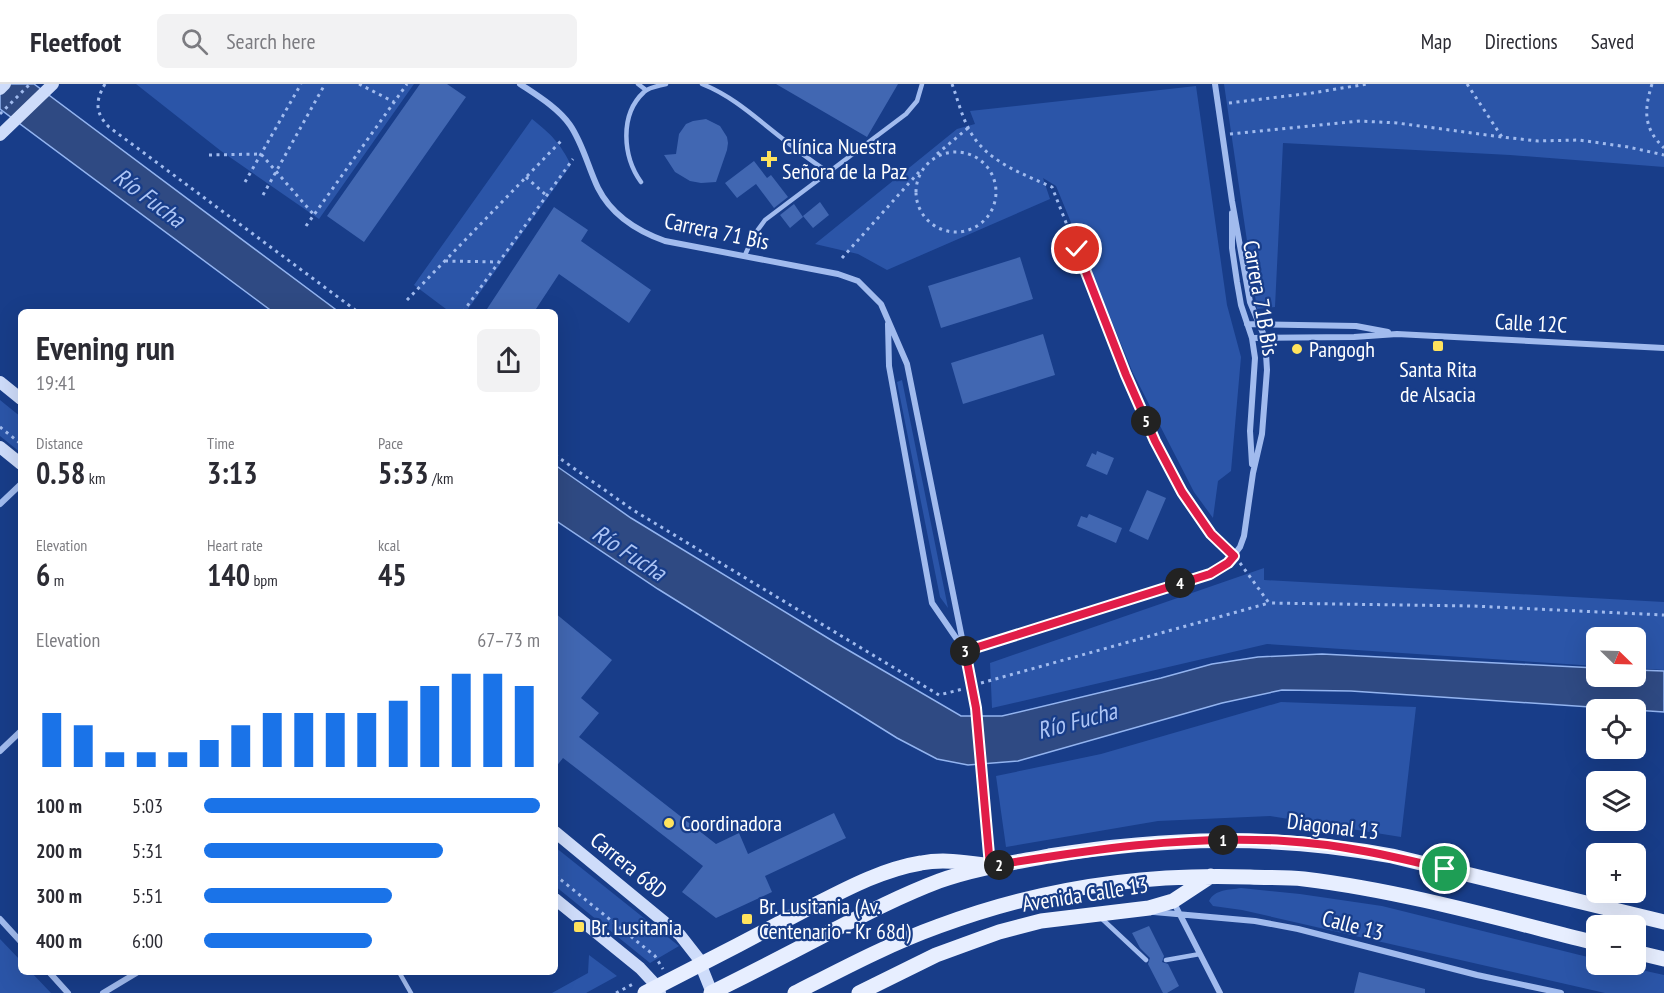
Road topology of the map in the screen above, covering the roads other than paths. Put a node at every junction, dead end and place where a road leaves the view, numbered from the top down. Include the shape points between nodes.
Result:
1 (5, 84) edge
2 (53, 84) edge
3 (520, 84) edge
4 (638, 84) edge
5 (666, 84) edge
6 (702, 84) edge
7 (922, 84) edge
8 (1215, 84) edge
9 (0, 89) edge
10 (646, 90) junction
11 (2, 133) edge
12 (829, 173) junction
13 (641, 182) dead end
14 (1232, 201) junction
15 (745, 255) junction
16 (888, 321) junction
17 (1247, 324) junction
18 (1259, 324) junction
19 (1397, 334) junction
20 (1252, 338) junction
21 (1265, 338) junction
22 (1664, 348) edge
23 (0, 382) edge
24 (18, 397) edge
25 (0, 447) edge
26 (18, 462) edge
27 (1253, 473) junction
28 (18, 487) edge
29 (0, 504) edge
30 (965, 651) junction
31 (18, 734) edge
32 (0, 751) edge
33 (558, 834) edge
34 (990, 866) junction
35 (1211, 876) junction
36 (1047, 894) junction
37 (558, 901) edge
38 (1176, 907) junction
39 (1096, 914) junction
40 (0, 919) edge
41 (1664, 922) edge
42 (999, 932) junction
43 (18, 939) edge
44 (1586, 941) edge
45 (1200, 954) junction
46 (1646, 955) edge
47 (1664, 959) edge
48 (1146, 960) dead end
49 (1166, 960) dead end
50 (701, 964) junction
51 (52, 975) edge
52 (133, 975) edge
53 (401, 975) edge
54 (654, 991) edge
55 (68, 993) edge
56 (104, 993) edge
57 (411, 993) edge
58 (712, 993) edge
59 (795, 993) edge
60 (859, 993) edge
61 (1220, 993) edge
62 (1561, 993) edge

1 - 9 main road
2 - 11 main road
3 - 15 street, Carrera 71 Bis via 568,123 599,189 613,210 629,224 665,241
4 - 10 lane
5 - 10 lane
6 - 12 lane via 719,91
7 - 12 lane via 906,114
8 - 14 street, Carrera 71B Bis
10 - 13 lane via 632,110 627,126 629,161
12 - 15 lane via 765,220
14 - 17 street, Carrera 71B Bis via 1232,248
14 - 18 street, Carrera 71B Bis via 1250,302
15 - 16 street, Carrera 71 Bis via 858,281 881,304
16 - 30 street, Carrera 71 Bis via 907,364
16 - 30 street, Carrera 71 Bis via 889,366 932,603
17 - 18 street, Calle 12C
17 - 20 street, Carrera 71B Bis
18 - 19 street, Calle 12C via 1356,326
18 - 21 street, Carrera 71B Bis
19 - 21 street, Calle 12C
19 - 22 street, Calle 12C
20 - 21 street, Calle 12C
20 - 27 street, Carrera 71B Bis
21 - 27 street, Carrera 71B Bis via 1262,434
23 - 24 main road
25 - 26 main road
27 - 30 street, Carrera 71B Bis via 1244,536 1228,563 1210,574
28 - 29 street
30 - 34 street, Carrera 71 Bis via 976,708
31 - 32 street
33 - 50 main road, Carrera 68D via 660,917 691,946
34 - 41 main road, Diagonal 13 via 1142,844 1285,841 1392,856
34 - 50 main road via 937,861 884,873
34 - 58 main road via 907,894
35 - 36 main road, Avenida Calle 13 via 1145,879
35 - 38 main road, Avenida Calle 13
35 - 44 main road via 1334,884
36 - 42 main road
36 - 59 main road, Avenida Calle 13 via 938,926
37 - 54 main road via 640,968
38 - 39 main road, Avenida Calle 13
38 - 45 street
38 - 62 street, Calle 13 via 1298,929
39 - 42 main road, Avenida Calle 13 via 1041,921
39 - 48 lane
40 - 43 street
42 - 60 main road, Avenida Calle 13 via 936,955
45 - 49 lane
45 - 61 street
46 - 47 main road
50 - 54 main road
50 - 58 main road, Carrera 68D
51 - 55 street
52 - 56 street
53 - 57 lane

